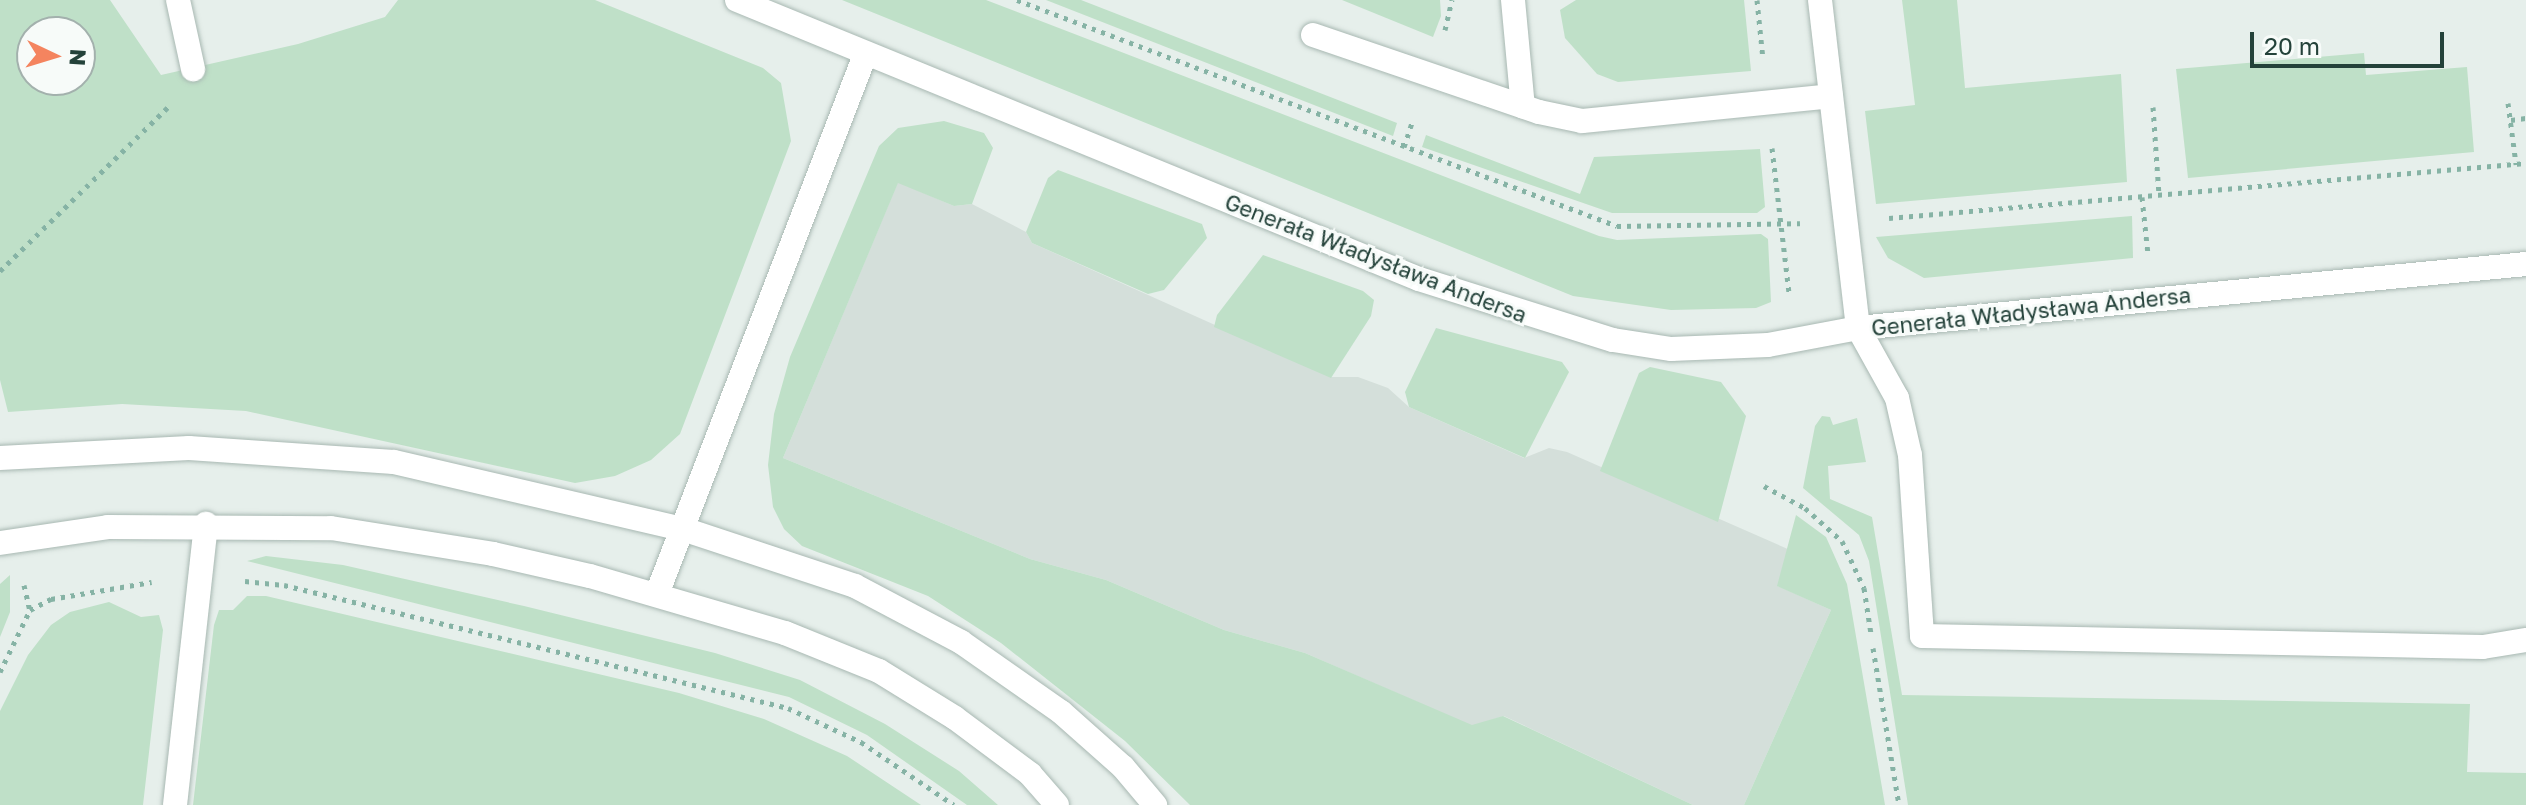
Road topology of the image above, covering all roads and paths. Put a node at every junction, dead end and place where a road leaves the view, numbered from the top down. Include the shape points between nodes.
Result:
1 (178, 0) edge
2 (737, 0) edge
3 (1017, 0) edge
4 (1452, 0) edge
5 (1513, 0) edge
6 (1757, 0) edge
7 (1820, 0) edge
8 (1444, 32) dead end
9 (1313, 35) dead end
10 (865, 55) junction
11 (193, 69) joint
12 (1831, 96) junction
13 (1767, 102) junction
14 (2508, 103) dead end
15 (1523, 107) junction
16 (2153, 107) dead end
17 (2526, 118) edge
18 (2511, 120) junction
19 (2526, 163) edge
20 (2516, 164) junction
21 (2159, 195) junction
22 (2142, 196) junction
23 (1847, 222) junction
24 (1781, 224) junction
25 (2526, 264) edge
26 (0, 271) edge
27 (2153, 299) junction
28 (1858, 328) junction
29 (1795, 340) junction
30 (0, 458) edge
31 (1764, 486) dead end
32 (206, 524) junction
33 (683, 529) junction
34 (0, 543) edge
35 (197, 576) junction
36 (657, 594) junction
37 (2526, 640) edge
38 (0, 672) edge
39 (175, 805) edge
40 (954, 805) edge
41 (1057, 805) edge
42 (1155, 805) edge
43 (1899, 805) edge

1 - 11 street
2 - 10 street, Generała Władysława Andersa
3 - 24 path via 1617,226
4 - 8 path
5 - 15 street
6 - 13 path
7 - 12 street
9 - 15 street
10 - 29 street, Generała Władysława Andersa via 1499,307 1613,340 1671,349
10 - 33 street
11 - 26 path via 166,109
12 - 13 street
12 - 23 street
13 - 15 street via 1582,121
13 - 24 path
14 - 18 path
16 - 21 path
17 - 18 path
18 - 20 path
19 - 20 path
20 - 21 path
21 - 22 path
22 - 23 path
22 - 27 path
23 - 24 path
23 - 28 street
24 - 29 path
25 - 27 street, Generała Władysława Andersa
27 - 28 street, Generała Władysława Andersa
28 - 29 street, Generała Władysława Andersa
28 - 37 street via 1897,398 1910,455 1922,636 2483,647
30 - 33 street via 189,448 394,462
31 - 43 path via 1824,523 1856,564
32 - 34 street via 108,527
32 - 35 street
32 - 36 street via 331,528 414,539
33 - 36 street
33 - 42 street via 855,586 961,642 1061,712 1123,767
35 - 38 path via 51,599 30,610
35 - 39 street
35 - 40 path via 284,585 788,708 861,742
36 - 41 street via 785,633 879,671 993,746 1030,774

